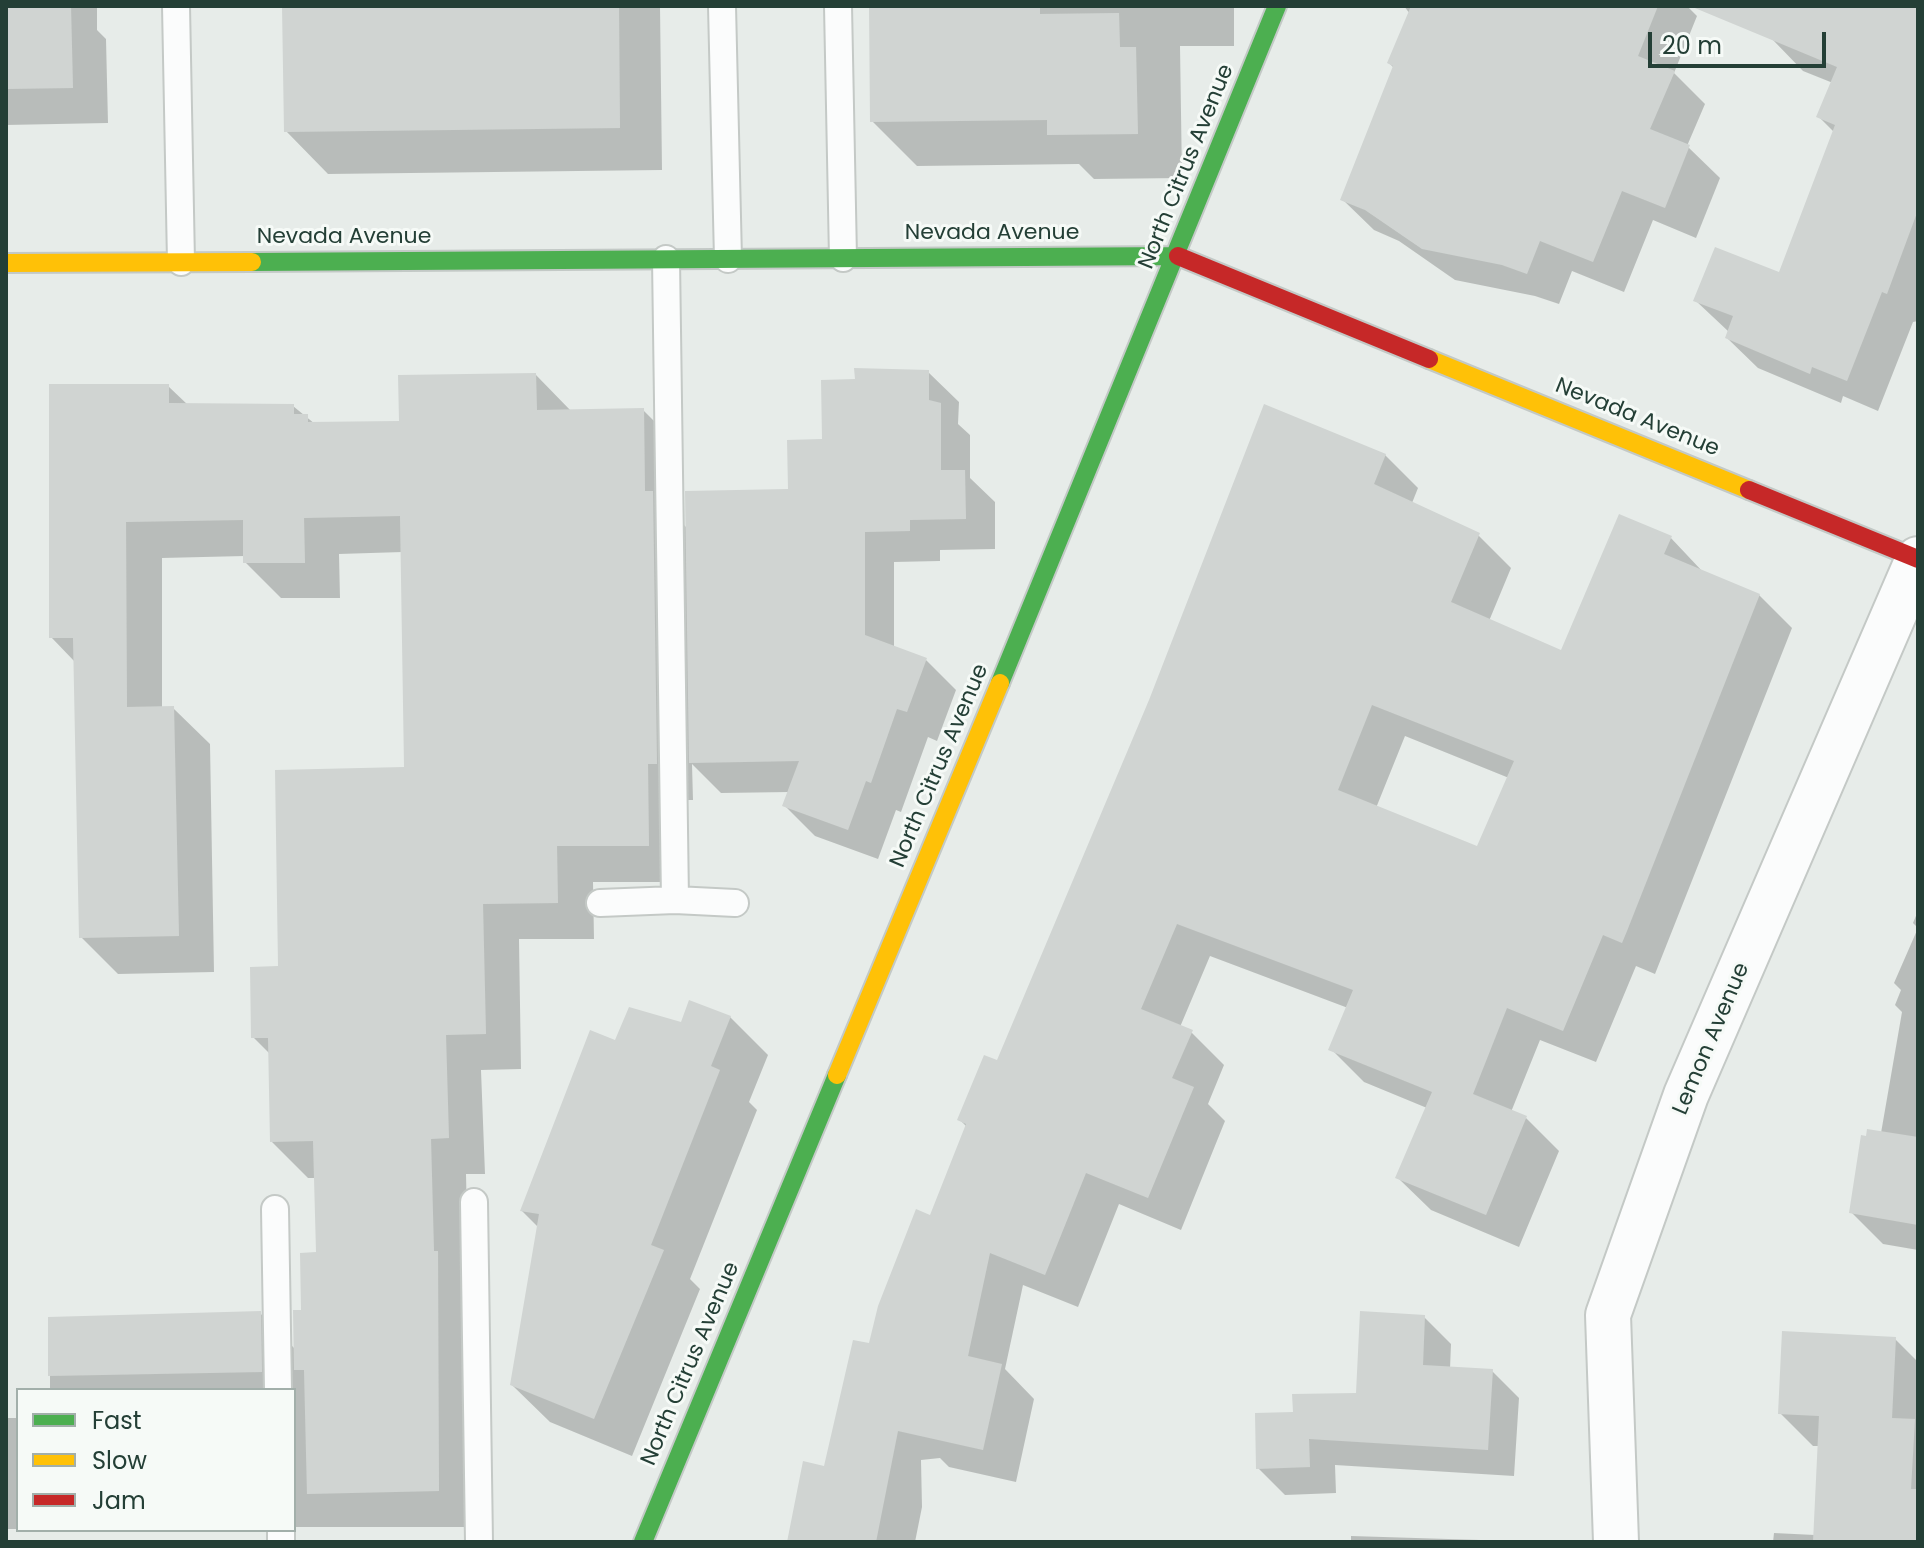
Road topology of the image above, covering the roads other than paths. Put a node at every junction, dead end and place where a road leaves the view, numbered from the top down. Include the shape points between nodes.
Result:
1 (176, 6) edge
2 (722, 6) edge
3 (838, 6) edge
4 (1277, 6) edge
5 (1177, 256) junction
6 (843, 258) junction
7 (666, 259) junction
8 (728, 259) junction
9 (181, 262) junction
10 (6, 263) edge
11 (1918, 559) edge
12 (675, 900) junction
13 (600, 903) dead end
14 (735, 903) dead end
15 (474, 1202) dead end
16 (275, 1209) dead end
17 (278, 1388) edge
18 (479, 1542) edge
19 (643, 1542) edge
20 (1616, 1542) edge

1 - 9 lane
2 - 8 lane
3 - 6 lane
4 - 5 street, North Citrus Avenue
5 - 6 street, Nevada Avenue
5 - 11 street, Nevada Avenue
5 - 19 street, North Citrus Avenue
6 - 8 street, Nevada Avenue
7 - 8 street, Nevada Avenue
7 - 9 street, Nevada Avenue
7 - 12 lane
9 - 10 street, Nevada Avenue
11 - 20 street, Lemon Avenue via 1686,1095 1608,1315
12 - 13 lane
12 - 14 lane
15 - 18 lane
16 - 17 lane

